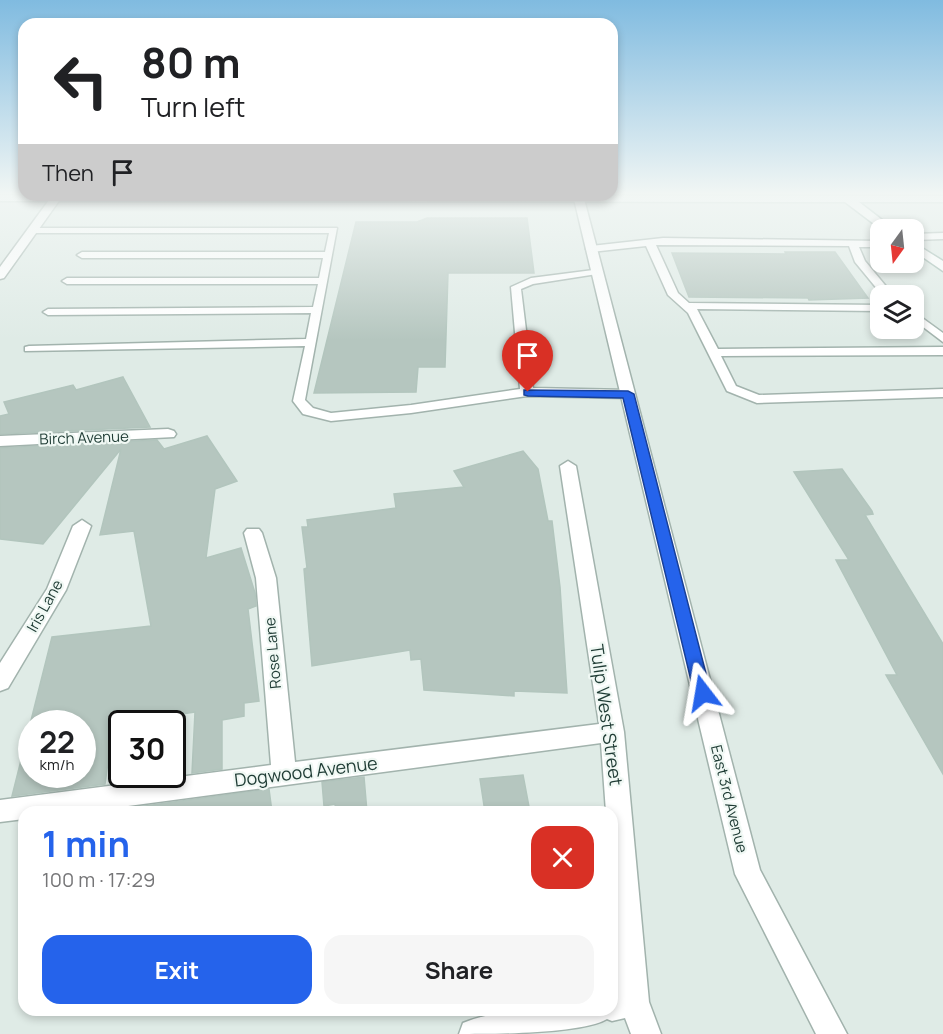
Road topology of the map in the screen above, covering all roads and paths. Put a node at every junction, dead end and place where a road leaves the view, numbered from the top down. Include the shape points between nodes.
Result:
1 (23, 243) edge
2 (331, 243) edge
3 (590, 243) edge
4 (648, 243) edge
5 (650, 243) edge
6 (834, 243) edge
7 (853, 244) junction
8 (870, 244) edge
9 (591, 249) junction
10 (924, 253) edge
11 (82, 255) dead end
12 (329, 255) junction
13 (943, 267) edge
14 (597, 271) junction
15 (0, 274) edge
16 (67, 281) dead end
17 (323, 281) junction
18 (880, 285) edge
19 (687, 306) junction
20 (870, 308) edge
21 (317, 310) junction
22 (48, 312) dead end
23 (924, 323) edge
24 (943, 339) edge
25 (311, 342) junction
26 (28, 349) dead end
27 (943, 351) edge
28 (714, 353) junction
29 (528, 392) junction
30 (943, 393) edge
31 (628, 394) junction
32 (168, 434) dead end
33 (0, 441) edge
34 (568, 466) dead end
35 (82, 526) dead end
36 (253, 533) dead end
37 (0, 682) edge
38 (612, 732) junction
39 (284, 774) junction
40 (38, 806) edge
41 (615, 806) edge
42 (18, 809) edge
43 (0, 811) edge
44 (618, 880) edge
45 (623, 1004) edge
46 (566, 1016) edge
47 (474, 1034) edge
48 (646, 1034) edge
49 (832, 1034) edge

1 - 15 street
2 - 12 lane
3 - 9 street, East 3rd Avenue
4 - 9 lane
5 - 19 lane via 673,295
6 - 7 lane
7 - 8 lane
7 - 18 lane via 861,262
9 - 14 street, East 3rd Avenue
10 - 13 street
11 - 12 lane
12 - 17 lane
14 - 29 lane via 516,287
14 - 31 street, East 3rd Avenue
16 - 17 lane
17 - 21 lane
19 - 20 lane
19 - 28 lane
21 - 22 lane
21 - 25 lane
23 - 24 lane
25 - 26 lane
25 - 29 lane via 299,400 308,411 331,417
27 - 28 lane
28 - 30 lane via 732,388 757,399
29 - 31 lane
31 - 49 street, East 3rd Avenue via 748,874
32 - 33 street, Birch Avenue
34 - 38 street, Tulip West Street
35 - 37 street, Iris Lane via 56,590
36 - 39 street, Rose Lane via 266,578
38 - 39 street, Dogwood Avenue
38 - 41 street, Tulip West Street
39 - 40 street, Dogwood Avenue
42 - 43 street, Dogwood Avenue
44 - 45 street, Tulip West Street
45 - 48 street
46 - 47 street

